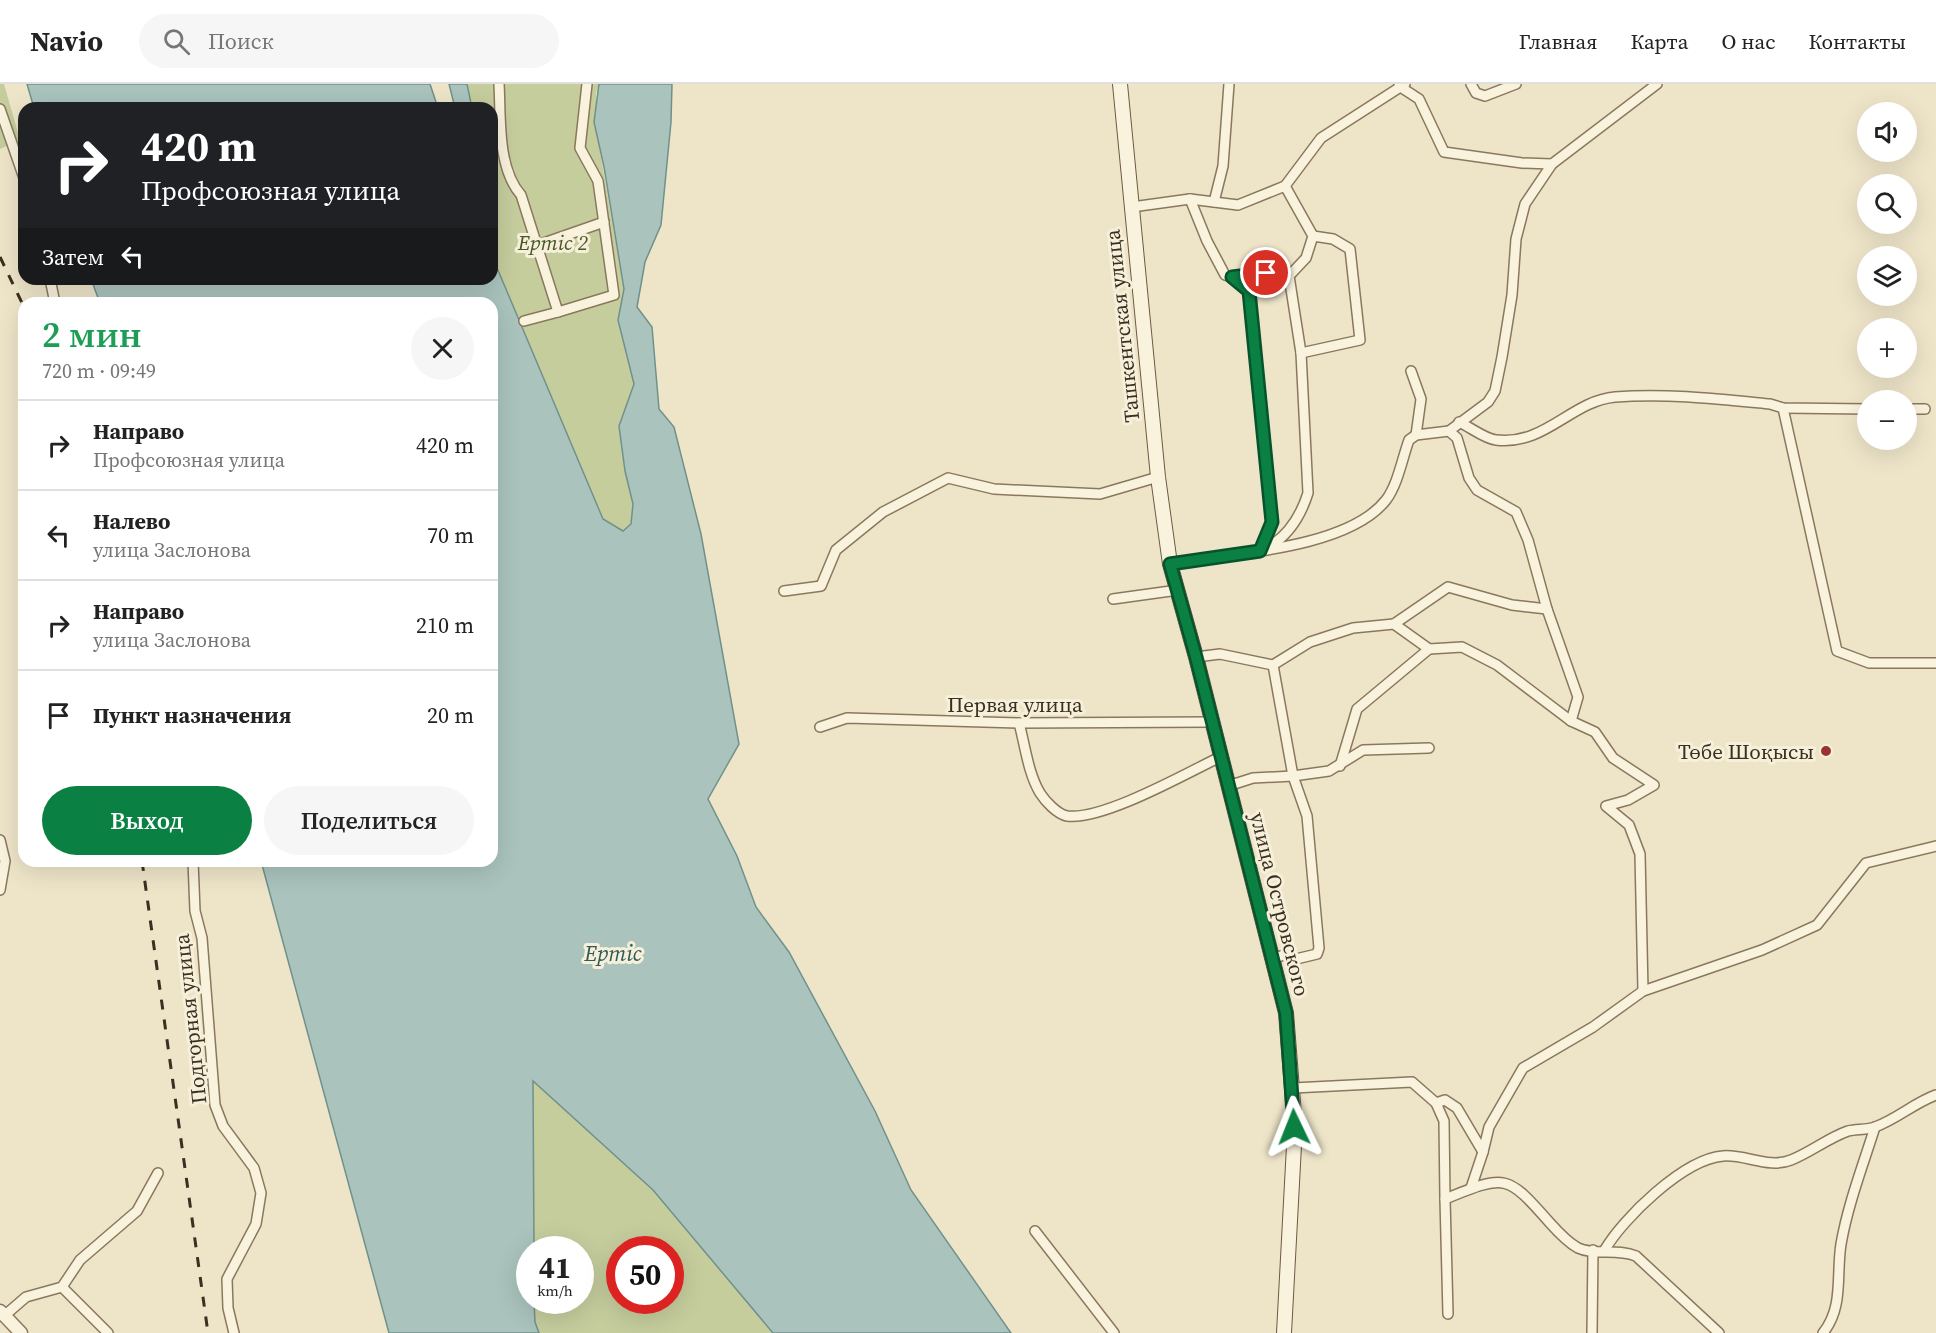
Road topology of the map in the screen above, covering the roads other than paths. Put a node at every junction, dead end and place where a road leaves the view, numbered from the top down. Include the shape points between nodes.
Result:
1 (499, 84) edge
2 (587, 84) edge
3 (1120, 84) edge
4 (1228, 84) edge
5 (1471, 84) edge
6 (1516, 84) edge
7 (1657, 84) edge
8 (1402, 85) edge
9 (0, 110) edge
10 (18, 161) edge
11 (1552, 164) junction
12 (1285, 186) junction
13 (1190, 199) junction
14 (1214, 202) junction
15 (1132, 207) junction
16 (604, 222) junction
17 (1313, 236) junction
18 (538, 245) junction
19 (1289, 276) junction
20 (1232, 277) junction
21 (558, 312) junction
22 (524, 321) dead end
23 (1300, 353) junction
24 (1411, 371) dead end
25 (1783, 408) junction
26 (1857, 409) edge
27 (1917, 409) edge
28 (1925, 409) dead end
29 (1459, 422) junction
30 (1449, 431) junction
31 (1416, 435) junction
32 (1158, 477) junction
33 (1260, 551) junction
34 (1170, 564) junction
35 (1178, 590) junction
36 (784, 591) dead end
37 (1113, 599) dead end
38 (1547, 609) junction
39 (1394, 624) junction
40 (1429, 649) junction
41 (1196, 657) junction
42 (1936, 663) edge
43 (1274, 665) junction
44 (1572, 721) junction
45 (1211, 722) junction
46 (1019, 723) junction
47 (820, 727) dead end
48 (1429, 748) dead end
49 (1220, 757) junction
50 (1340, 766) junction
51 (1293, 776) junction
52 (1228, 786) junction
53 (0, 840) edge
54 (1936, 846) edge
55 (3, 865) edge
56 (193, 867) edge
57 (0, 890) edge
58 (1271, 959) junction
59 (1643, 991) junction
60 (1293, 1088) junction
61 (1936, 1095) edge
62 (1436, 1103) junction
63 (1875, 1127) junction
64 (1483, 1152) junction
65 (158, 1173) dead end
66 (1471, 1188) junction
67 (1445, 1199) junction
68 (1035, 1231) dead end
69 (1599, 1250) junction
70 (62, 1287) junction
71 (2, 1313) edge
72 (1448, 1314) dead end
73 (21, 1333) edge
74 (108, 1333) edge
75 (234, 1333) edge
76 (1113, 1333) edge
77 (1284, 1333) edge
78 (1592, 1333) edge
79 (1719, 1333) edge
80 (1822, 1333) edge

1 - 18 street via 510,183 521,195
2 - 16 street via 580,148 598,181
3 - 15 main road, Ташкентская улица
4 - 14 street via 1223,166
5 - 6 street via 1476,93 1485,96
7 - 11 street
8 - 11 street via 1419,99 1444,153
8 - 12 street via 1321,138
9 - 10 street
11 - 29 street via 1525,204 1516,239 1512,295 1495,391 1488,402
12 - 14 street via 1238,206
12 - 17 street
13 - 14 street
13 - 15 street
13 - 20 street via 1219,267
15 - 32 main road, Ташкентская улица
16 - 18 street
16 - 21 street via 614,295
17 - 19 street via 1306,258
17 - 23 street via 1334,239 1350,249 1360,340
18 - 21 street
19 - 20 street via 1283,272
19 - 23 street
20 - 33 street via 1249,291 1272,522
21 - 22 street
23 - 33 street via 1308,493 1292,525 1279,540
24 - 31 street via 1421,399
25 - 26 street
25 - 29 street via 1671,396 1612,398 1578,411 1535,437 1495,440
25 - 42 street via 1837,651 1869,663
27 - 28 street
29 - 30 street
30 - 31 street
30 - 38 street via 1457,438 1469,478 1477,490 1516,512
31 - 33 street via 1409,440 1388,497 1378,509 1340,532
32 - 34 main road, Ташкентская улица
32 - 36 street via 1100,494 994,489 948,478 883,512 836,550 821,586
33 - 34 street
34 - 35 main road, улица Островского
35 - 37 street
35 - 41 main road, улица Островского
38 - 39 street via 1512,605 1448,588
38 - 44 street via 1578,698
39 - 40 street
39 - 43 street via 1353,628 1310,642
40 - 44 street via 1462,647 1497,666
40 - 50 street via 1357,709
41 - 43 street via 1220,654
41 - 45 main road, улица Островского
43 - 51 street
44 - 59 street via 1595,732 1613,758 1654,785 1628,800 1606,806 1629,825 1640,854
45 - 46 street, Первая улица
45 - 49 main road, улица Островского
46 - 47 street, Первая улица via 847,718
46 - 49 street via 1039,792 1049,805 1066,816 1090,814 1132,800
48 - 50 street via 1363,750
49 - 52 main road, улица Островского
50 - 51 street
51 - 52 street via 1253,778
51 - 58 street via 1307,816 1319,948 1317,954 1296,959 1284,955
52 - 58 main road, улица Островского
53 - 55 street
54 - 59 street via 1866,863 1817,926 1762,950
55 - 57 street
56 - 75 street, Подгорная улица via 215,1105 223,1126 254,1168 261,1193 256,1224 227,1279
58 - 60 main road, улица Островского via 1286,1013
59 - 64 street via 1593,1027 1523,1068 1489,1127
60 - 62 street via 1412,1082
60 - 77 main road, улица Островского
61 - 63 street
62 - 64 street via 1445,1100 1457,1108
62 - 67 street via 1444,1121
63 - 69 street via 1843,1134 1789,1161 1724,1156 1700,1161 1619,1228
63 - 80 street via 1841,1244 1833,1320
64 - 66 street
65 - 70 street via 137,1211 80,1260
66 - 67 street
66 - 69 street via 1488,1182 1510,1184 1521,1190 1568,1241 1583,1250
67 - 72 street
68 - 76 street
69 - 78 street
69 - 79 street via 1636,1256
70 - 71 street via 26,1297
70 - 74 street
71 - 73 street

